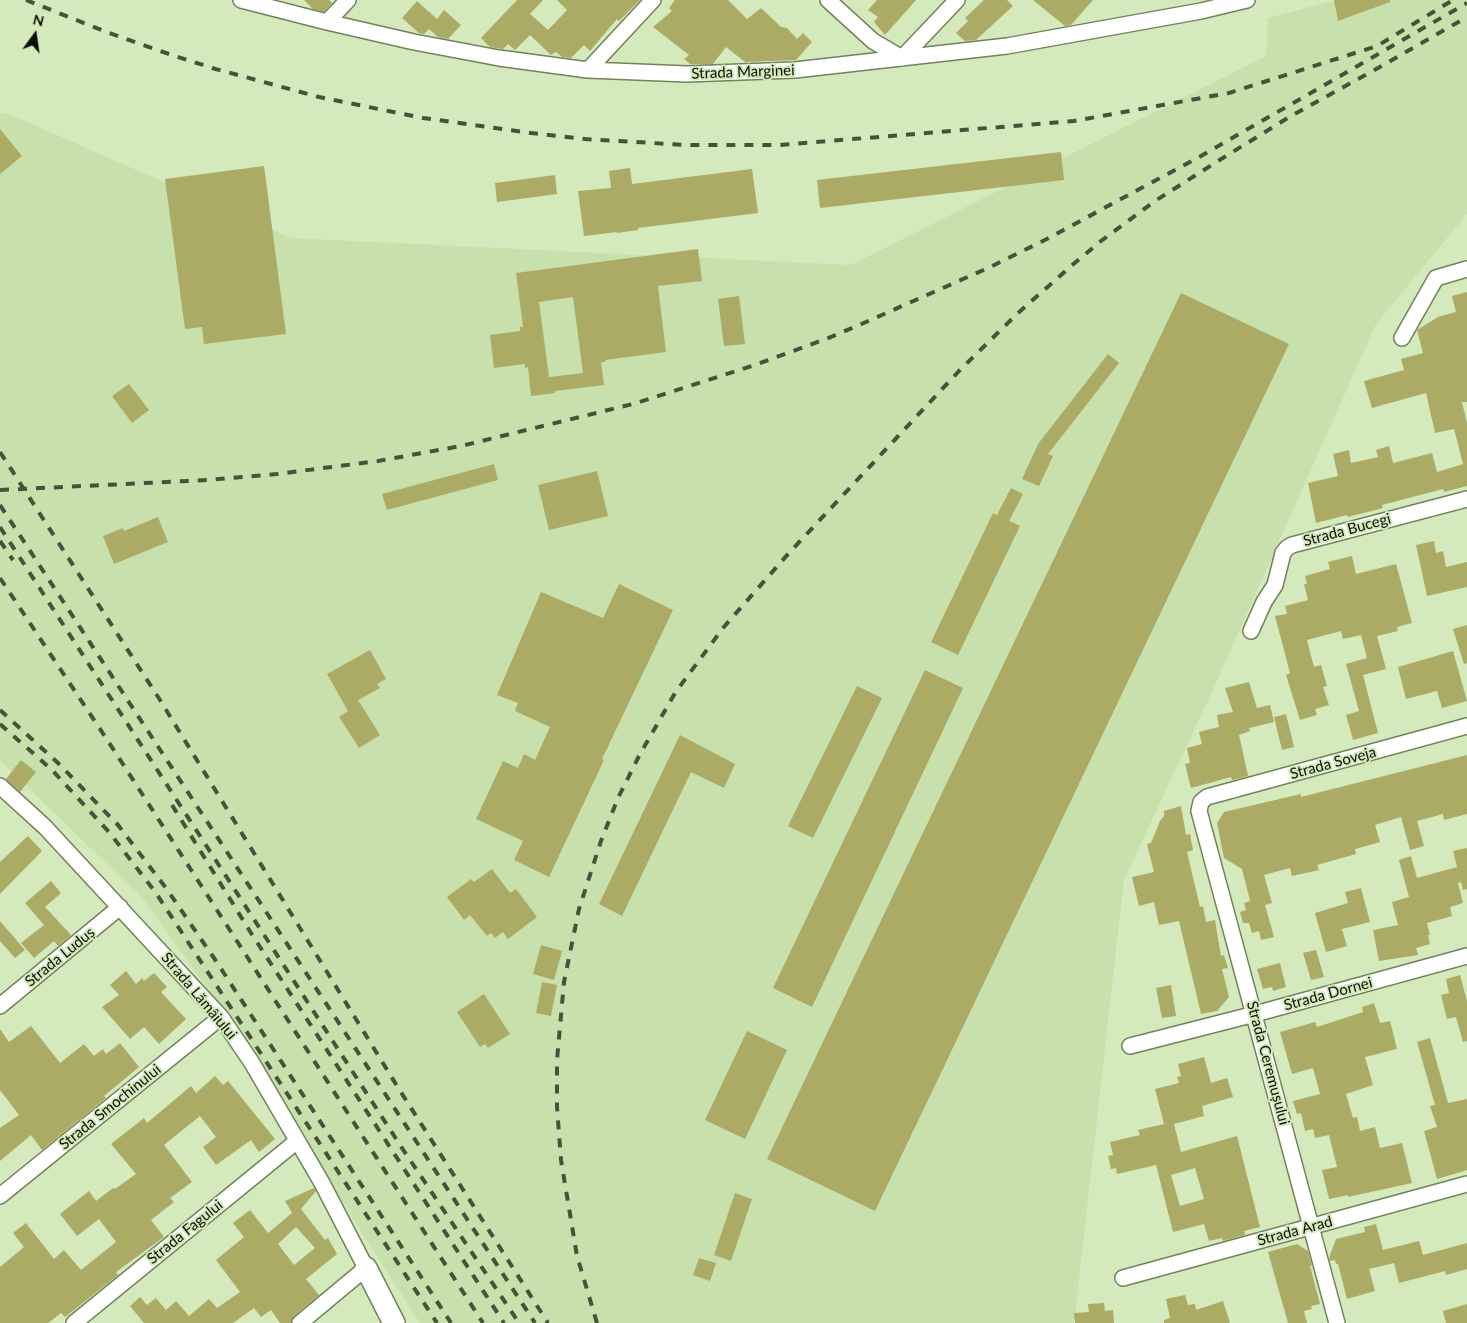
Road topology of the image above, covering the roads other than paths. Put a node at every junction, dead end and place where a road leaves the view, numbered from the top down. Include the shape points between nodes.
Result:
1 (241, 0) edge
2 (348, 0) edge
3 (653, 0) edge
4 (828, 0) edge
5 (957, 0) edge
6 (1247, 0) edge
7 (327, 22) junction
8 (902, 58) junction
9 (588, 70) junction
10 (1467, 269) edge
11 (1402, 338) dead end
12 (1467, 499) edge
13 (1251, 631) dead end
14 (1467, 726) edge
15 (2, 791) edge
16 (1201, 802) joint
17 (120, 907) junction
18 (1467, 956) edge
19 (0, 1006) edge
20 (1255, 1014) junction
21 (221, 1017) junction
22 (1130, 1046) dead end
23 (297, 1142) junction
24 (1467, 1184) edge
25 (0, 1196) edge
26 (1312, 1226) junction
27 (366, 1268) junction
28 (1123, 1278) dead end
29 (74, 1323) edge
30 (300, 1323) edge
31 (394, 1323) edge
32 (1338, 1323) edge

1 - 7 street, Strada Marginei
2 - 7 street
3 - 9 street
4 - 8 street via 873,41
5 - 8 street
6 - 8 street, Strada Marginei via 1007,46
7 - 9 street, Strada Marginei via 414,42
8 - 9 street, Strada Marginei via 778,71 687,74
10 - 11 street via 1436,278
12 - 13 street, Strada Bucegi via 1287,548 1275,585
14 - 16 street, Strada Soveja via 1208,797
15 - 17 street, Strada Lămâiului via 42,824
16 - 20 street, Strada Ceremușului via 1199,811
17 - 19 street, Strada Luduș
17 - 21 street, Strada Lămâiului
18 - 20 street, Strada Dornei
20 - 22 street, Strada Dornei
20 - 26 street, Strada Ceremușului
21 - 23 street, Strada Lămâiului via 266,1086
21 - 25 street, Strada Smochinului
23 - 27 street, Strada Lămâiului via 338,1211
23 - 29 street, Strada Fagului
24 - 26 street, Strada Arad
26 - 28 street, Strada Arad
26 - 32 street, Strada Ceremușului
27 - 30 street
27 - 31 street

